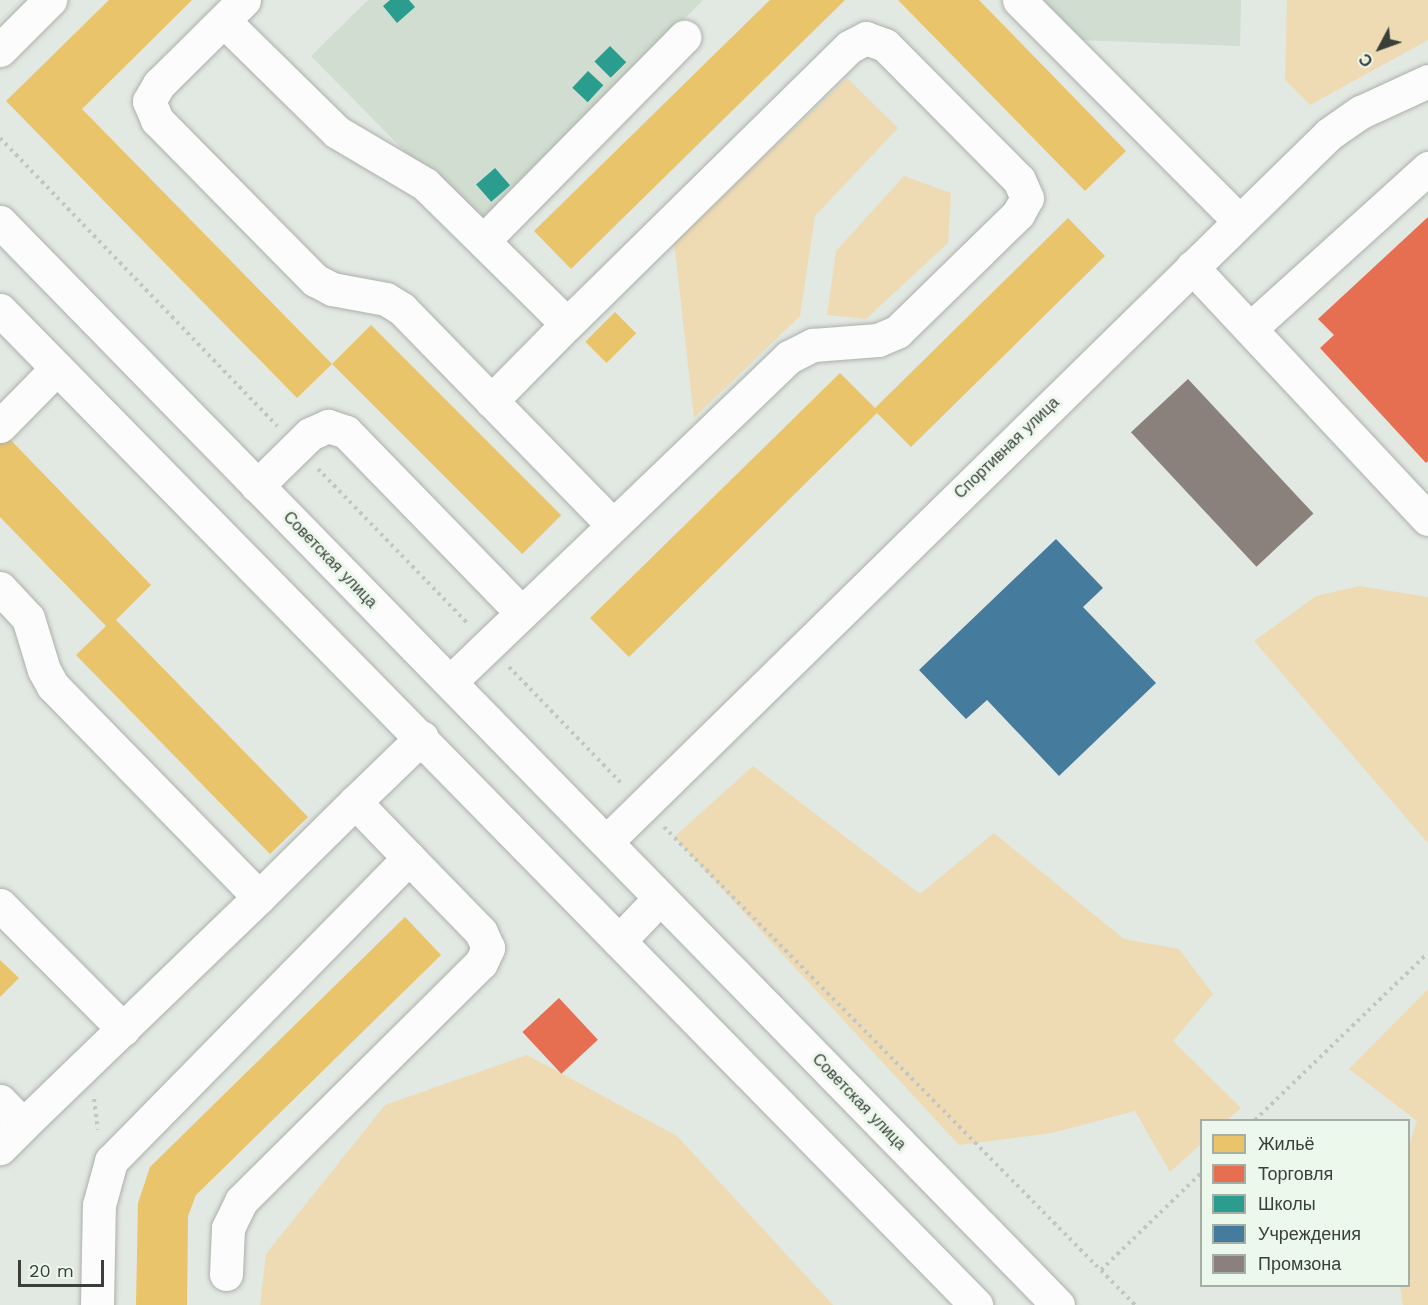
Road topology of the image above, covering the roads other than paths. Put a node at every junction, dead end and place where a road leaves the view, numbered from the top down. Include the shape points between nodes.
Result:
1 (50, 0) edge
2 (1019, 0) edge
3 (234, 10) edge
4 (684, 37) dead end
5 (0, 50) edge
6 (1428, 81) edge
7 (1428, 168) edge
8 (1239, 221) junction
9 (0, 222) edge
10 (485, 239) junction
11 (1192, 267) junction
12 (0, 310) edge
13 (567, 324) junction
14 (1251, 328) junction
15 (57, 368) junction
16 (491, 401) junction
17 (0, 426) edge
18 (257, 486) junction
19 (1428, 519) edge
20 (613, 525) junction
21 (0, 588) edge
22 (521, 612) junction
23 (450, 682) junction
24 (422, 737) junction
25 (355, 802) junction
26 (606, 842) junction
27 (409, 858) junction
28 (259, 897) junction
29 (660, 898) junction
30 (0, 905) edge
31 (619, 940) junction
32 (123, 1029) junction
33 (0, 1101) edge
34 (23, 1125) junction
35 (0, 1148) edge
36 (226, 1274) dead end
37 (97, 1305) edge
38 (976, 1305) edge
39 (1058, 1305) edge

1 - 5 street
2 - 8 street
3 - 10 street via 338,132 425,184
3 - 16 street via 159,84 149,101 158,120 315,280 332,289 386,299 402,309
4 - 10 street
6 - 8 street, Спортивная улица via 1361,112 1329,134
7 - 14 street
8 - 11 street, Спортивная улица
9 - 18 street, Советская улица
10 - 13 street
11 - 14 street
11 - 26 street, Спортивная улица
12 - 15 street
13 - 16 street
13 - 20 street via 849,47 866,38 885,45 1019,180 1027,198 1018,214 897,332 878,340 813,345 789,357
14 - 19 street
15 - 17 street
15 - 24 street
16 - 20 street
18 - 22 street via 310,434 328,426 346,432
18 - 23 street, Советская улица
20 - 22 street
21 - 28 street via 28,618 53,686
22 - 23 street
23 - 26 street, Советская улица
24 - 25 street
24 - 31 street
25 - 27 street
25 - 28 street
26 - 29 street, Советская улица
27 - 36 street via 481,932 488,948 481,963 242,1201 228,1228
27 - 37 street via 122,1145 103,1181
28 - 32 street
29 - 31 street
29 - 39 street, Советская улица
30 - 32 street
31 - 38 street
32 - 34 street
33 - 34 street
34 - 35 street

